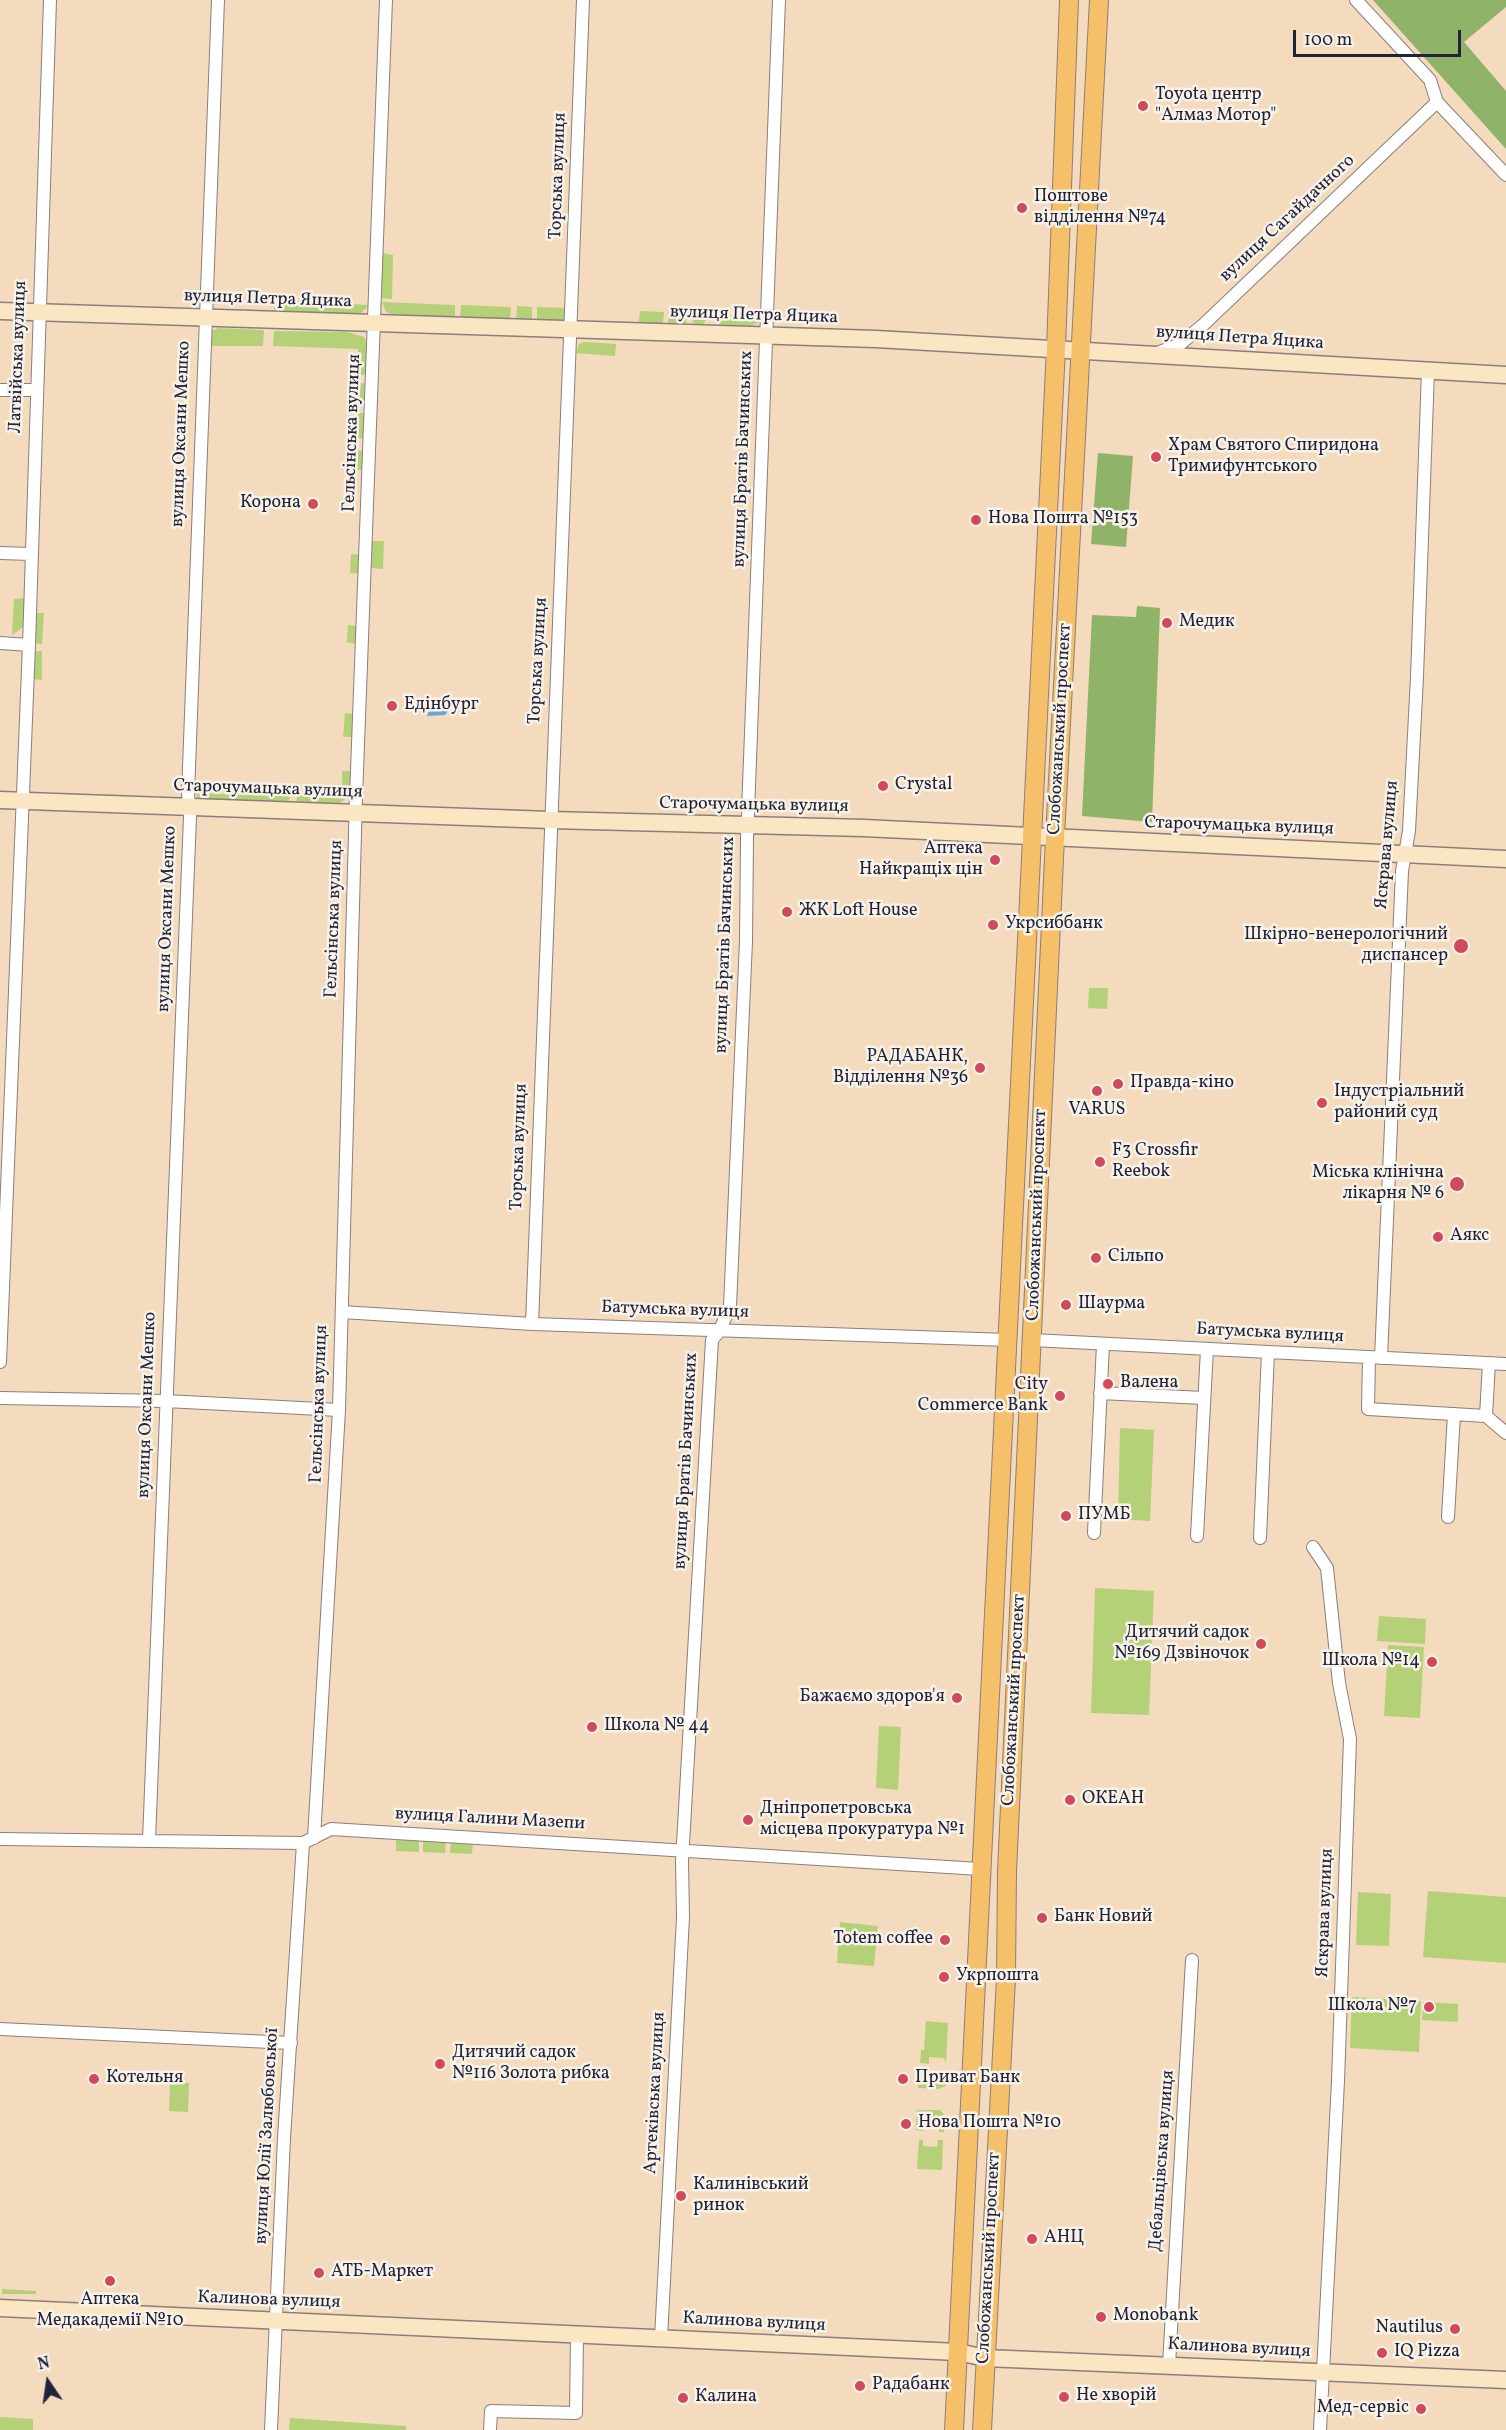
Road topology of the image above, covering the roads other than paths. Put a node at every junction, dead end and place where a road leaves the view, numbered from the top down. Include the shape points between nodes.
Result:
1 (50, 0) edge
2 (218, 0) edge
3 (386, 0) edge
4 (583, 0) edge
5 (779, 0) edge
6 (1070, 0) edge
7 (1099, 0) edge
8 (1356, 0) edge
9 (1437, 102) junction
10 (1506, 175) edge
11 (0, 311) edge
12 (39, 312) junction
13 (204, 316) junction
14 (375, 324) junction
15 (572, 330) junction
16 (766, 335) junction
17 (1056, 348) junction
18 (1080, 349) junction
19 (1157, 353) junction
20 (1428, 371) junction
21 (1506, 375) edge
22 (0, 390) edge
23 (35, 390) junction
24 (0, 553) edge
25 (31, 555) junction
26 (0, 643) edge
27 (29, 645) junction
28 (0, 801) edge
29 (22, 801) junction
30 (189, 807) junction
31 (356, 813) junction
32 (550, 820) junction
33 (747, 825) junction
34 (1031, 836) junction
35 (1055, 837) junction
36 (1406, 854) junction
37 (1506, 859) edge
38 (342, 1312) junction
39 (532, 1324) junction
40 (720, 1330) junction
41 (1008, 1340) junction
42 (1032, 1340) junction
43 (1103, 1344) junction
44 (1207, 1349) junction
45 (1268, 1352) junction
46 (1375, 1357) junction
47 (0, 1362) edge
48 (1490, 1363) junction
49 (1506, 1364) edge
50 (1100, 1393) junction
51 (0, 1398) edge
52 (1204, 1398) junction
53 (166, 1401) junction
54 (339, 1410) junction
55 (1454, 1414) junction
56 (1485, 1416) junction
57 (1506, 1433) edge
58 (1448, 1517) dead end
59 (1094, 1533) dead end
60 (1197, 1536) dead end
61 (1260, 1538) dead end
62 (1313, 1547) dead end
63 (0, 1839) edge
64 (149, 1840) junction
65 (308, 1841) junction
66 (683, 1850) junction
67 (980, 1869) junction
68 (1192, 1960) dead end
69 (0, 2029) edge
70 (291, 2043) junction
71 (0, 2308) edge
72 (275, 2321) junction
73 (578, 2334) junction
74 (661, 2338) junction
75 (958, 2352) junction
76 (985, 2358) junction
77 (1169, 2365) junction
78 (1322, 2372) junction
79 (1506, 2380) edge
80 (271, 2430) edge
81 (490, 2430) edge
82 (954, 2430) edge
83 (982, 2430) edge
84 (1320, 2430) edge

1 - 12 street, Латвійська вулиця
2 - 13 street, вулиця Оксани Мешко
3 - 14 street, Гельсінська вулиця
4 - 15 street, Торська вулиця
5 - 16 street, вулиця Братів Бачинських
6 - 17 main road, Слобожанський проспект
7 - 18 main road, Слобожанський проспект
8 - 9 street via 1430,80
9 - 10 street
9 - 19 street, вулиця Сагайдачного via 1202,326 1180,344
11 - 12 street, вулиця Петра Яцика
12 - 13 street, вулиця Петра Яцика
12 - 23 street, Латвійська вулиця
13 - 14 street, вулиця Петра Яцика
13 - 30 street, вулиця Оксани Мешко
14 - 15 street, вулиця Петра Яцика
14 - 31 street, Гельсінська вулиця
15 - 16 street, вулиця Петра Яцика
15 - 32 street, Торська вулиця
16 - 17 street, вулиця Петра Яцика
16 - 33 street, вулиця Братів Бачинських
17 - 18 street, вулиця Петра Яцика
17 - 34 main road, Слобожанський проспект
18 - 19 street, вулиця Петра Яцика
18 - 35 main road, Слобожанський проспект
19 - 20 street, вулиця Петра Яцика
20 - 21 street, вулиця Петра Яцика
20 - 36 street, Яскрава вулиця
22 - 23 street
23 - 25 street, Латвійська вулиця
24 - 25 street
25 - 27 street, Латвійська вулиця
26 - 27 street
27 - 29 street, Латвійська вулиця
28 - 29 street, Старочумацька вулиця
29 - 30 street, Старочумацька вулиця
29 - 47 street, Латвійська вулиця
30 - 31 street, Старочумацька вулиця
30 - 53 street, вулиця Оксани Мешко
31 - 32 street, Старочумацька вулиця
31 - 38 street, Гельсінська вулиця
32 - 33 street, Старочумацька вулиця
32 - 39 street, Торська вулиця
33 - 34 street, Старочумацька вулиця
33 - 40 street, вулиця Братів Бачинських via 746,941 730,1306
34 - 35 street, Старочумацька вулиця
34 - 41 main road, Слобожанський проспект
35 - 36 street, Старочумацька вулиця
35 - 42 main road, Слобожанський проспект
36 - 37 street, Старочумацька вулиця
36 - 46 street, Яскрава вулиця
38 - 39 street, Батумська вулиця
38 - 54 street, Гельсінська вулиця
39 - 40 street, Батумська вулиця
40 - 41 street, Батумська вулиця
40 - 66 street, вулиця Братів Бачинських via 712,1340
41 - 67 main road, Слобожанський проспект
42 - 43 street, Батумська вулиця
42 - 76 main road, Слобожанський проспект via 1007,1860 1006,1979
43 - 44 street, Батумська вулиця
43 - 50 street
44 - 45 street, Батумська вулиця
44 - 52 street
45 - 46 street, Батумська вулиця
45 - 61 street
46 - 48 street, Батумська вулиця
46 - 55 street, Яскрава вулиця via 1368,1410
48 - 49 street, Батумська вулиця
48 - 56 street
50 - 52 street
50 - 59 street
51 - 53 street
52 - 60 street
53 - 54 street
53 - 64 street, вулиця Оксани Мешко
54 - 65 street, Гельсінська вулиця
55 - 56 street
55 - 58 street
56 - 57 street
62 - 78 street, Яскрава вулиця via 1327,1568 1339,1683 1350,1739 1338,2081
63 - 64 street, вулиця Галини Мазепи
64 - 65 street, вулиця Галини Мазепи
65 - 66 street, вулиця Галини Мазепи via 331,1829
65 - 70 street, вулиця Юлії Залюбовської
66 - 67 street, вулиця Галини Мазепи
66 - 74 street, Артеківська вулиця via 683,1917
67 - 75 main road, Слобожанський проспект
68 - 77 street, Дебальцівська вулиця
69 - 70 street
70 - 72 street, вулиця Юлії Залюбовської
71 - 72 street, Калинова вулиця
72 - 73 street, Калинова вулиця
72 - 80 street, вулиця Юлії Залюбовської
73 - 74 street, Калинова вулиця
73 - 81 street via 576,2413 490,2411
74 - 75 street, Калинова вулиця
75 - 76 street, Калинова вулиця
75 - 82 main road, Слобожанський проспект
76 - 77 street, Калинова вулиця
76 - 83 main road, Слобожанський проспект
77 - 78 street, Калинова вулиця
78 - 79 street, Калинова вулиця
78 - 84 street, Яскрава вулиця

